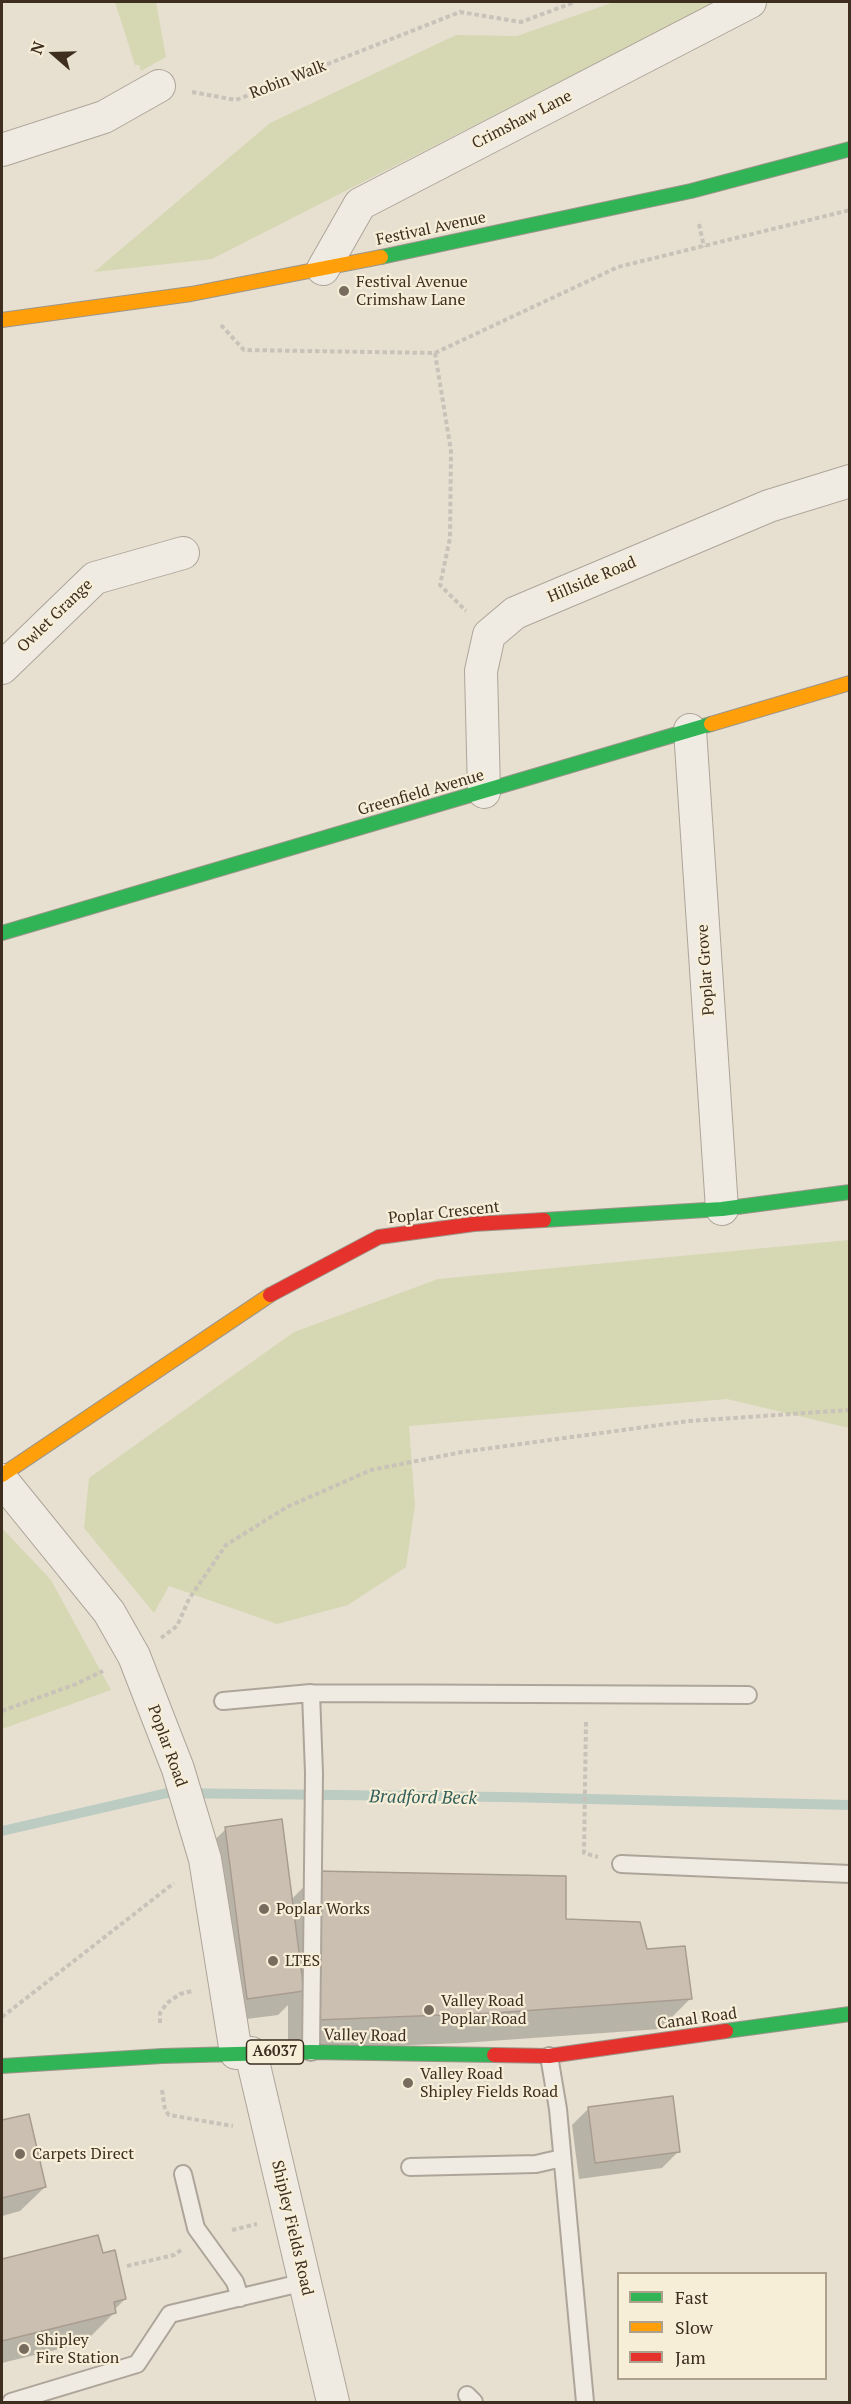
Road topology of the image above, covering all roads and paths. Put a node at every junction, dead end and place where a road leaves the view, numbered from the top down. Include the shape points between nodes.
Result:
1 (575, 2) edge
2 (750, 2) edge
3 (159, 86) joint
4 (849, 149) edge
5 (2, 150) edge
6 (849, 210) edge
7 (322, 269) junction
8 (191, 294) junction
9 (6, 326) edge
10 (435, 353) junction
11 (849, 481) edge
12 (183, 553) dead end
13 (489, 635) junction
14 (2, 668) edge
15 (849, 683) edge
16 (690, 730) junction
17 (484, 792) junction
18 (2, 933) edge
19 (849, 1192) edge
20 (722, 1209) junction
21 (849, 1410) edge
22 (2, 1475) edge
23 (2, 1480) edge
24 (134, 1656) junction
25 (311, 1693) junction
26 (748, 1695) dead end
27 (223, 1701) dead end
28 (2, 1711) edge
29 (585, 1746) dead end
30 (584, 1828) dead end
31 (201, 1845) junction
32 (621, 1864) dead end
33 (849, 1874) edge
34 (225, 1984) junction
35 (849, 2014) edge
36 (2, 2017) edge
37 (160, 2025) dead end
38 (311, 2052) junction
39 (244, 2053) junction
40 (549, 2056) junction
41 (2, 2066) edge
42 (162, 2097) dead end
43 (269, 2129) junction
44 (562, 2158) junction
45 (410, 2167) dead end
46 (183, 2174) dead end
47 (305, 2282) junction
48 (240, 2298) junction
49 (11, 2403) edge
50 (333, 2403) edge
51 (585, 2403) edge

1 - 3 path, Robin Walk via 521,22 460,12 236,100
2 - 7 street, Crimshaw Lane via 360,204
3 - 5 street via 104,117
4 - 7 street, Festival Avenue via 691,191
6 - 10 path via 618,267
7 - 8 street, Festival Avenue
8 - 9 street, Festival Avenue
8 - 10 path via 244,350
10 - 13 path via 451,451 450,538 440,585
11 - 13 street, Hillside Road via 769,506 515,613
12 - 14 street, Owlet Grange via 94,578
13 - 17 street via 481,671
15 - 16 street, Greenfield Avenue
16 - 17 street, Greenfield Avenue
16 - 20 street, Poplar Grove
17 - 18 street, Greenfield Avenue
19 - 20 street, Poplar Crescent
20 - 22 street, Poplar Crescent via 474,1224 380,1237 279,1289
21 - 24 path via 689,1421 462,1452 371,1470 287,1507 226,1545 189,1599 177,1626
23 - 24 street, Poplar Road via 109,1612
24 - 28 path via 76,1684
24 - 31 street, Poplar Road via 178,1768
25 - 26 lane
25 - 27 lane
25 - 38 lane
29 - 30 path
31 - 34 street, Poplar Road
31 - 36 path
32 - 33 lane
34 - 37 path via 180,1994 160,2013
34 - 39 street, Poplar Road
35 - 40 street, Canal Road / A6037
38 - 39 street, Valley Road / A6037
38 - 40 street, Valley Road / A6037
39 - 41 street, Valley Road / A6037
39 - 43 street, Shipley Fields Road
40 - 44 lane
42 - 43 path via 169,2115
43 - 47 street, Shipley Fields Road
44 - 45 lane via 536,2163
44 - 51 lane
46 - 48 lane via 196,2228 235,2282
47 - 48 lane
47 - 50 street, Shipley Fields Road
48 - 49 lane via 170,2314 137,2364

